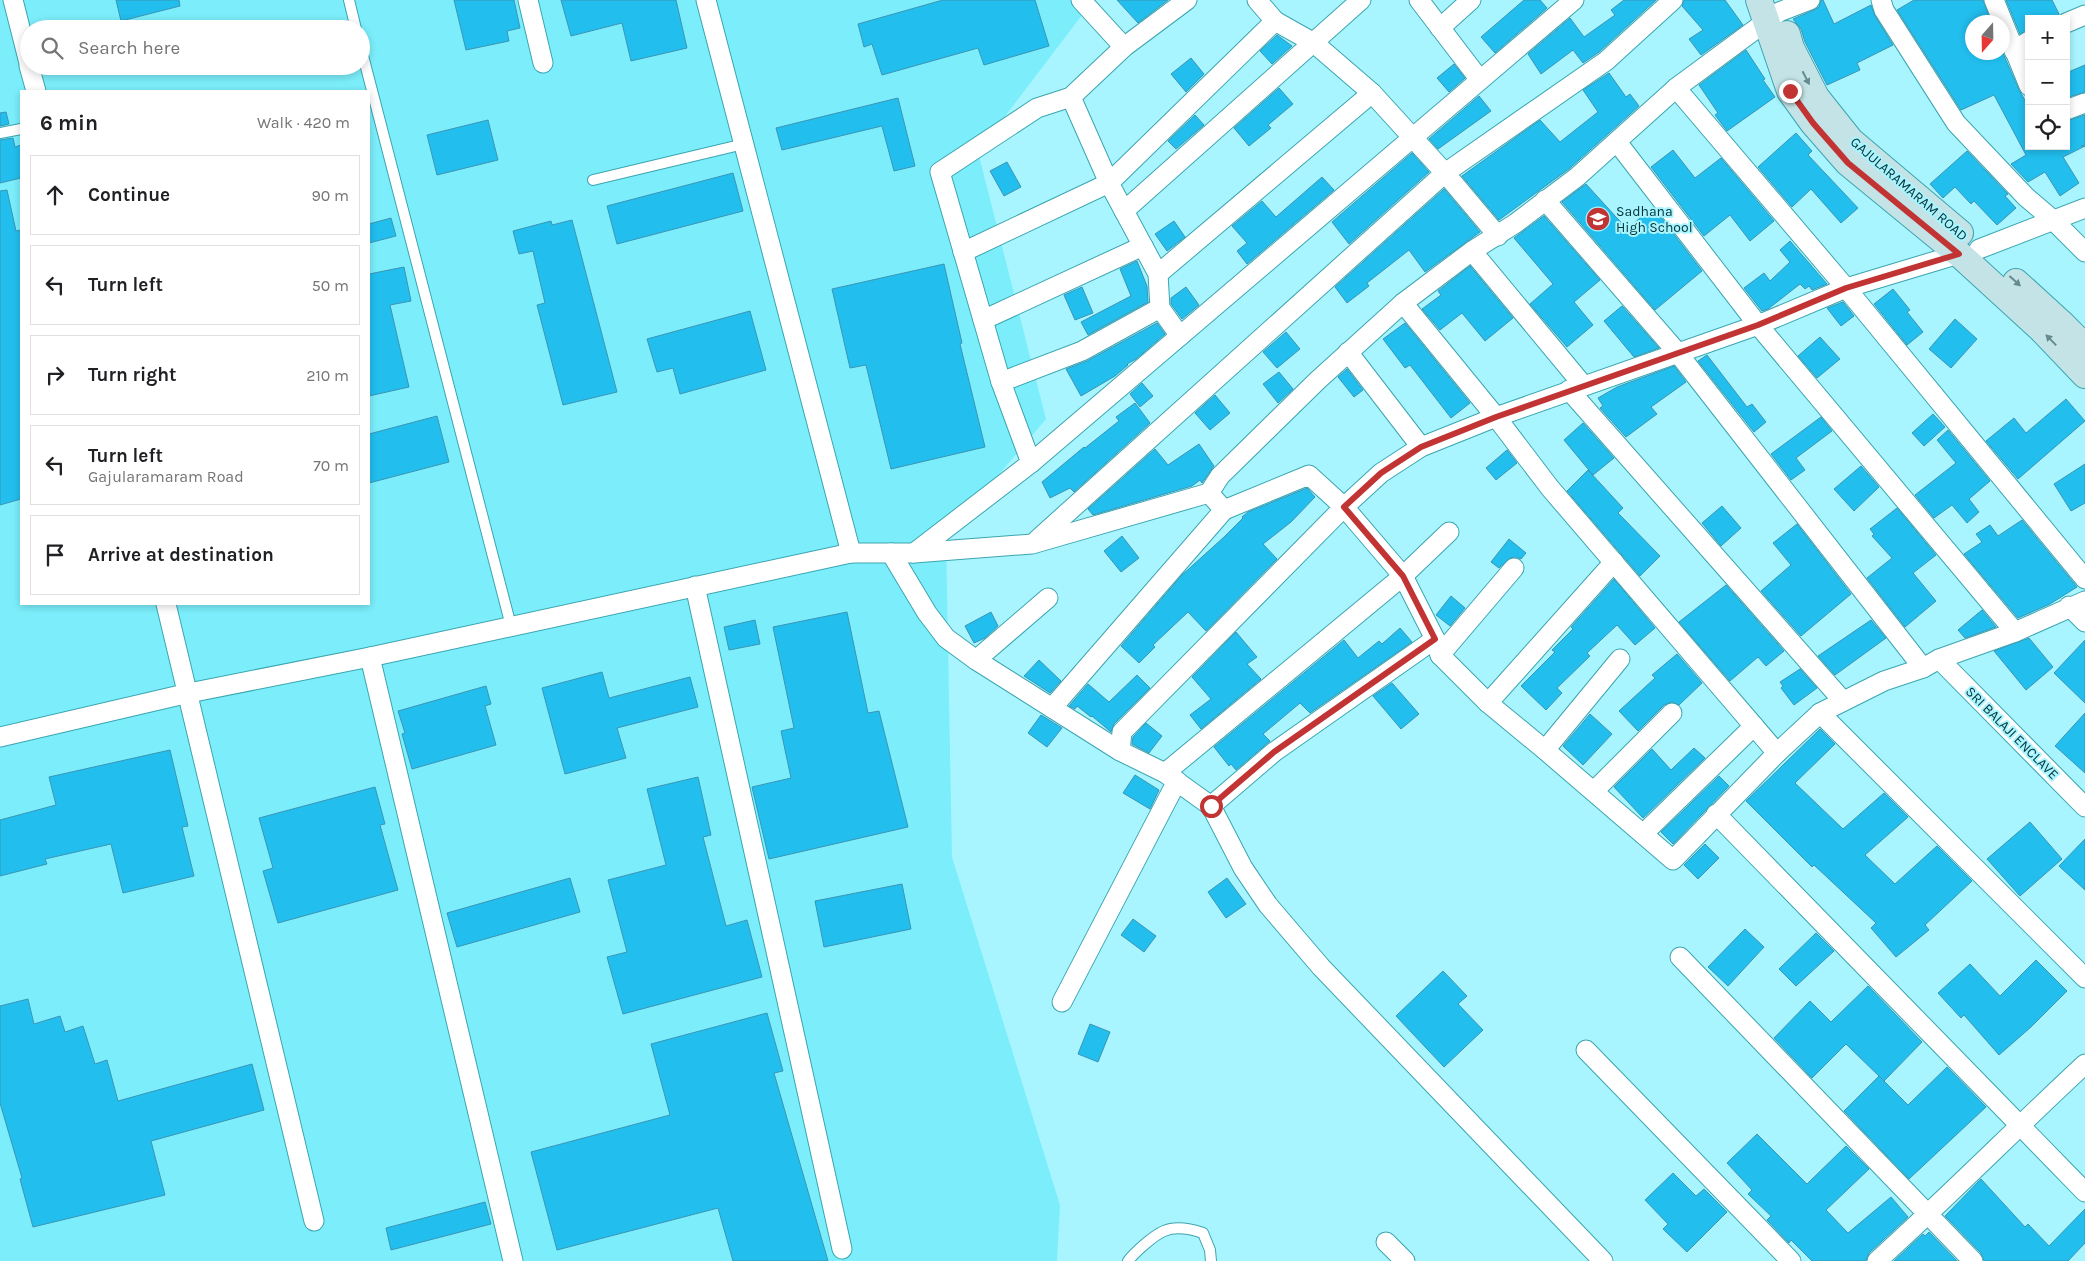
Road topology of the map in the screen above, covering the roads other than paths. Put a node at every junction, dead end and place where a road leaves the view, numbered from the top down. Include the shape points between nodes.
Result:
1 (13, 0) edge
2 (349, 0) edge
3 (528, 0) edge
4 (706, 0) edge
5 (1081, 0) edge
6 (1187, 0) edge
7 (1257, 0) edge
8 (1361, 0) edge
9 (1419, 0) edge
10 (1471, 0) edge
11 (1574, 0) edge
12 (1674, 0) edge
13 (1810, 0) edge
14 (1880, 0) edge
15 (1994, 0) edge
16 (1770, 9) edge
17 (2085, 15) edge
18 (354, 20) edge
19 (1275, 21) junction
20 (2070, 21) edge
21 (20, 28) edge
22 (1440, 28) junction
23 (1314, 43) junction
24 (2022, 46) edge
25 (1124, 47) junction
26 (543, 63) dead end
27 (2025, 63) edge
28 (32, 75) edge
29 (368, 75) edge
30 (1480, 80) junction
31 (1676, 88) junction
32 (36, 90) edge
33 (1372, 93) junction
34 (1071, 97) junction
35 (2085, 103) edge
36 (2070, 109) edge
37 (20, 129) edge
38 (0, 133) edge
39 (1413, 137) junction
40 (1617, 142) junction
41 (744, 144) junction
42 (1445, 172) junction
43 (593, 180) dead end
44 (1109, 183) junction
45 (1545, 200) junction
46 (2085, 208) edge
47 (1124, 211) junction
48 (2053, 220) junction
49 (1498, 236) junction
50 (1143, 246) junction
51 (1472, 251) junction
52 (963, 252) junction
53 (1969, 252) junction
54 (2085, 252) edge
55 (1158, 274) junction
56 (1846, 288) junction
57 (1403, 303) junction
58 (1160, 308) junction
59 (983, 320) junction
60 (1758, 325) junction
61 (1180, 336) junction
62 (2085, 347) edge
63 (1348, 352) junction
64 (1677, 352) junction
65 (2085, 375) edge
66 (1001, 382) junction
67 (1576, 388) junction
68 (1496, 417) junction
69 (1421, 447) junction
70 (1031, 463) junction
71 (1209, 493) junction
72 (1344, 507) junction
73 (1224, 510) junction
74 (1449, 532) dead end
75 (1032, 544) junction
76 (851, 553) junction
77 (891, 553) junction
78 (914, 553) junction
79 (1614, 562) junction
80 (1514, 568) dead end
81 (1403, 576) junction
82 (2085, 579) edge
83 (694, 586) junction
84 (1048, 598) dead end
85 (2077, 603) edge
86 (166, 605) edge
87 (2085, 622) edge
88 (510, 626) junction
89 (2015, 632) junction
90 (1438, 647) junction
91 (370, 657) junction
92 (1620, 659) dead end
93 (976, 660) junction
94 (1931, 663) junction
95 (189, 693) junction
96 (1843, 701) junction
97 (1488, 703) junction
98 (1052, 708) junction
99 (1672, 713) dead end
100 (1820, 713) junction
101 (1754, 726) junction
102 (0, 737) edge
103 (1545, 750) junction
104 (1120, 751) junction
105 (1777, 753) junction
106 (1171, 777) junction
107 (1594, 791) junction
108 (1211, 806) junction
109 (2085, 807) edge
110 (1716, 814) junction
111 (1643, 834) junction
112 (1680, 957) dead end
113 (2085, 978) edge
114 (1062, 1002) dead end
115 (1586, 1050) dead end
116 (2085, 1064) edge
117 (2019, 1125) junction
118 (2085, 1192) edge
119 (1928, 1215) junction
120 (314, 1221) dead end
121 (1386, 1242) dead end
122 (842, 1249) dead end
123 (513, 1261) edge
124 (1128, 1261) edge
125 (1211, 1261) edge
126 (1405, 1261) edge
127 (1603, 1261) edge
128 (1791, 1261) edge
129 (1877, 1261) edge
130 (1973, 1261) edge

1 - 21 street
2 - 18 lane
3 - 26 street
4 - 41 street
5 - 25 street
6 - 25 street
7 - 19 street
8 - 23 street
9 - 22 street
10 - 22 street
11 - 30 street
12 - 42 street via 1606,61
13 - 16 street
14 - 48 street via 1956,123 2026,197
15 - 24 street
16 - 31 street
16 - 53 main road, GAJULARAMARAM ROAD via 1790,91 1813,123 1848,163
17 - 20 street
19 - 23 street
19 - 44 street
22 - 30 street
23 - 33 street
23 - 47 street
24 - 27 street
25 - 34 street
28 - 32 street
29 - 88 lane
30 - 39 street
31 - 40 street
31 - 56 street
33 - 39 street
33 - 55 street
34 - 44 street
34 - 52 street via 1037,108 940,172
35 - 36 street
37 - 38 lane
39 - 42 street
39 - 61 street
40 - 45 street
40 - 60 street
41 - 43 lane
41 - 76 street
42 - 49 street
42 - 75 street
44 - 47 street
44 - 52 street
45 - 49 street
45 - 64 street, SRI BALAJI ENCLAVE
46 - 48 street
47 - 50 street
48 - 53 street
48 - 54 street
49 - 51 street
50 - 55 street
50 - 59 street
51 - 57 street
51 - 67 street
52 - 59 street
53 - 56 street
53 -> 62 main road, GAJULARAMARAM ROAD via 2060,322
65 -> 53 main road, GAJULARAMARAM ROAD
55 - 58 street
56 - 60 street
56 - 82 street
57 - 63 street
57 - 68 street
58 - 61 street
58 - 66 street via 1082,351
59 - 66 street
60 - 64 street
60 - 89 street
61 - 70 street
63 - 69 street
63 - 71 street via 1220,476
64 - 67 street
64 - 94 street, SRI BALAJI ENCLAVE
66 - 70 street
67 - 68 street
67 - 96 street
68 - 69 street
68 - 79 street via 1550,488
69 - 72 street via 1381,473
70 - 78 street
71 - 73 street
71 - 75 street
72 - 73 street via 1309,475
72 - 81 street
72 - 104 street via 1122,732
73 - 98 street
74 - 81 street
75 - 78 street
76 - 77 street
76 - 83 street
77 - 78 street
77 - 93 street via 946,638
79 - 97 street
79 - 101 street
80 - 90 street
81 - 90 street
81 - 106 street
83 - 88 street
83 - 122 street
84 - 93 street
85 - 87 street
85 - 89 street
86 - 95 street
88 - 91 street
89 - 94 street
90 - 97 street
90 - 108 street via 1274,752
91 - 95 street
91 - 123 street
92 - 103 street
93 - 98 street
94 - 96 street
94 - 109 street, SRI BALAJI ENCLAVE
95 - 102 street
95 - 120 street
96 - 100 street
97 - 103 street
98 - 104 street
99 - 107 street
100 - 105 street
100 - 113 street
101 - 105 street
101 - 111 street
103 - 107 street
104 - 106 street
105 - 110 street
106 - 108 street
106 - 114 street
107 - 111 street
108 - 127 street via 1268,905 1321,967
110 - 111 street via 1673,860
110 - 117 street
112 - 119 street
115 - 128 street
116 - 117 street
117 - 118 street
117 - 119 street
119 - 129 street
119 - 130 street
121 - 126 street
124 - 125 lane via 1164,1231 1188,1228 1203,1233

